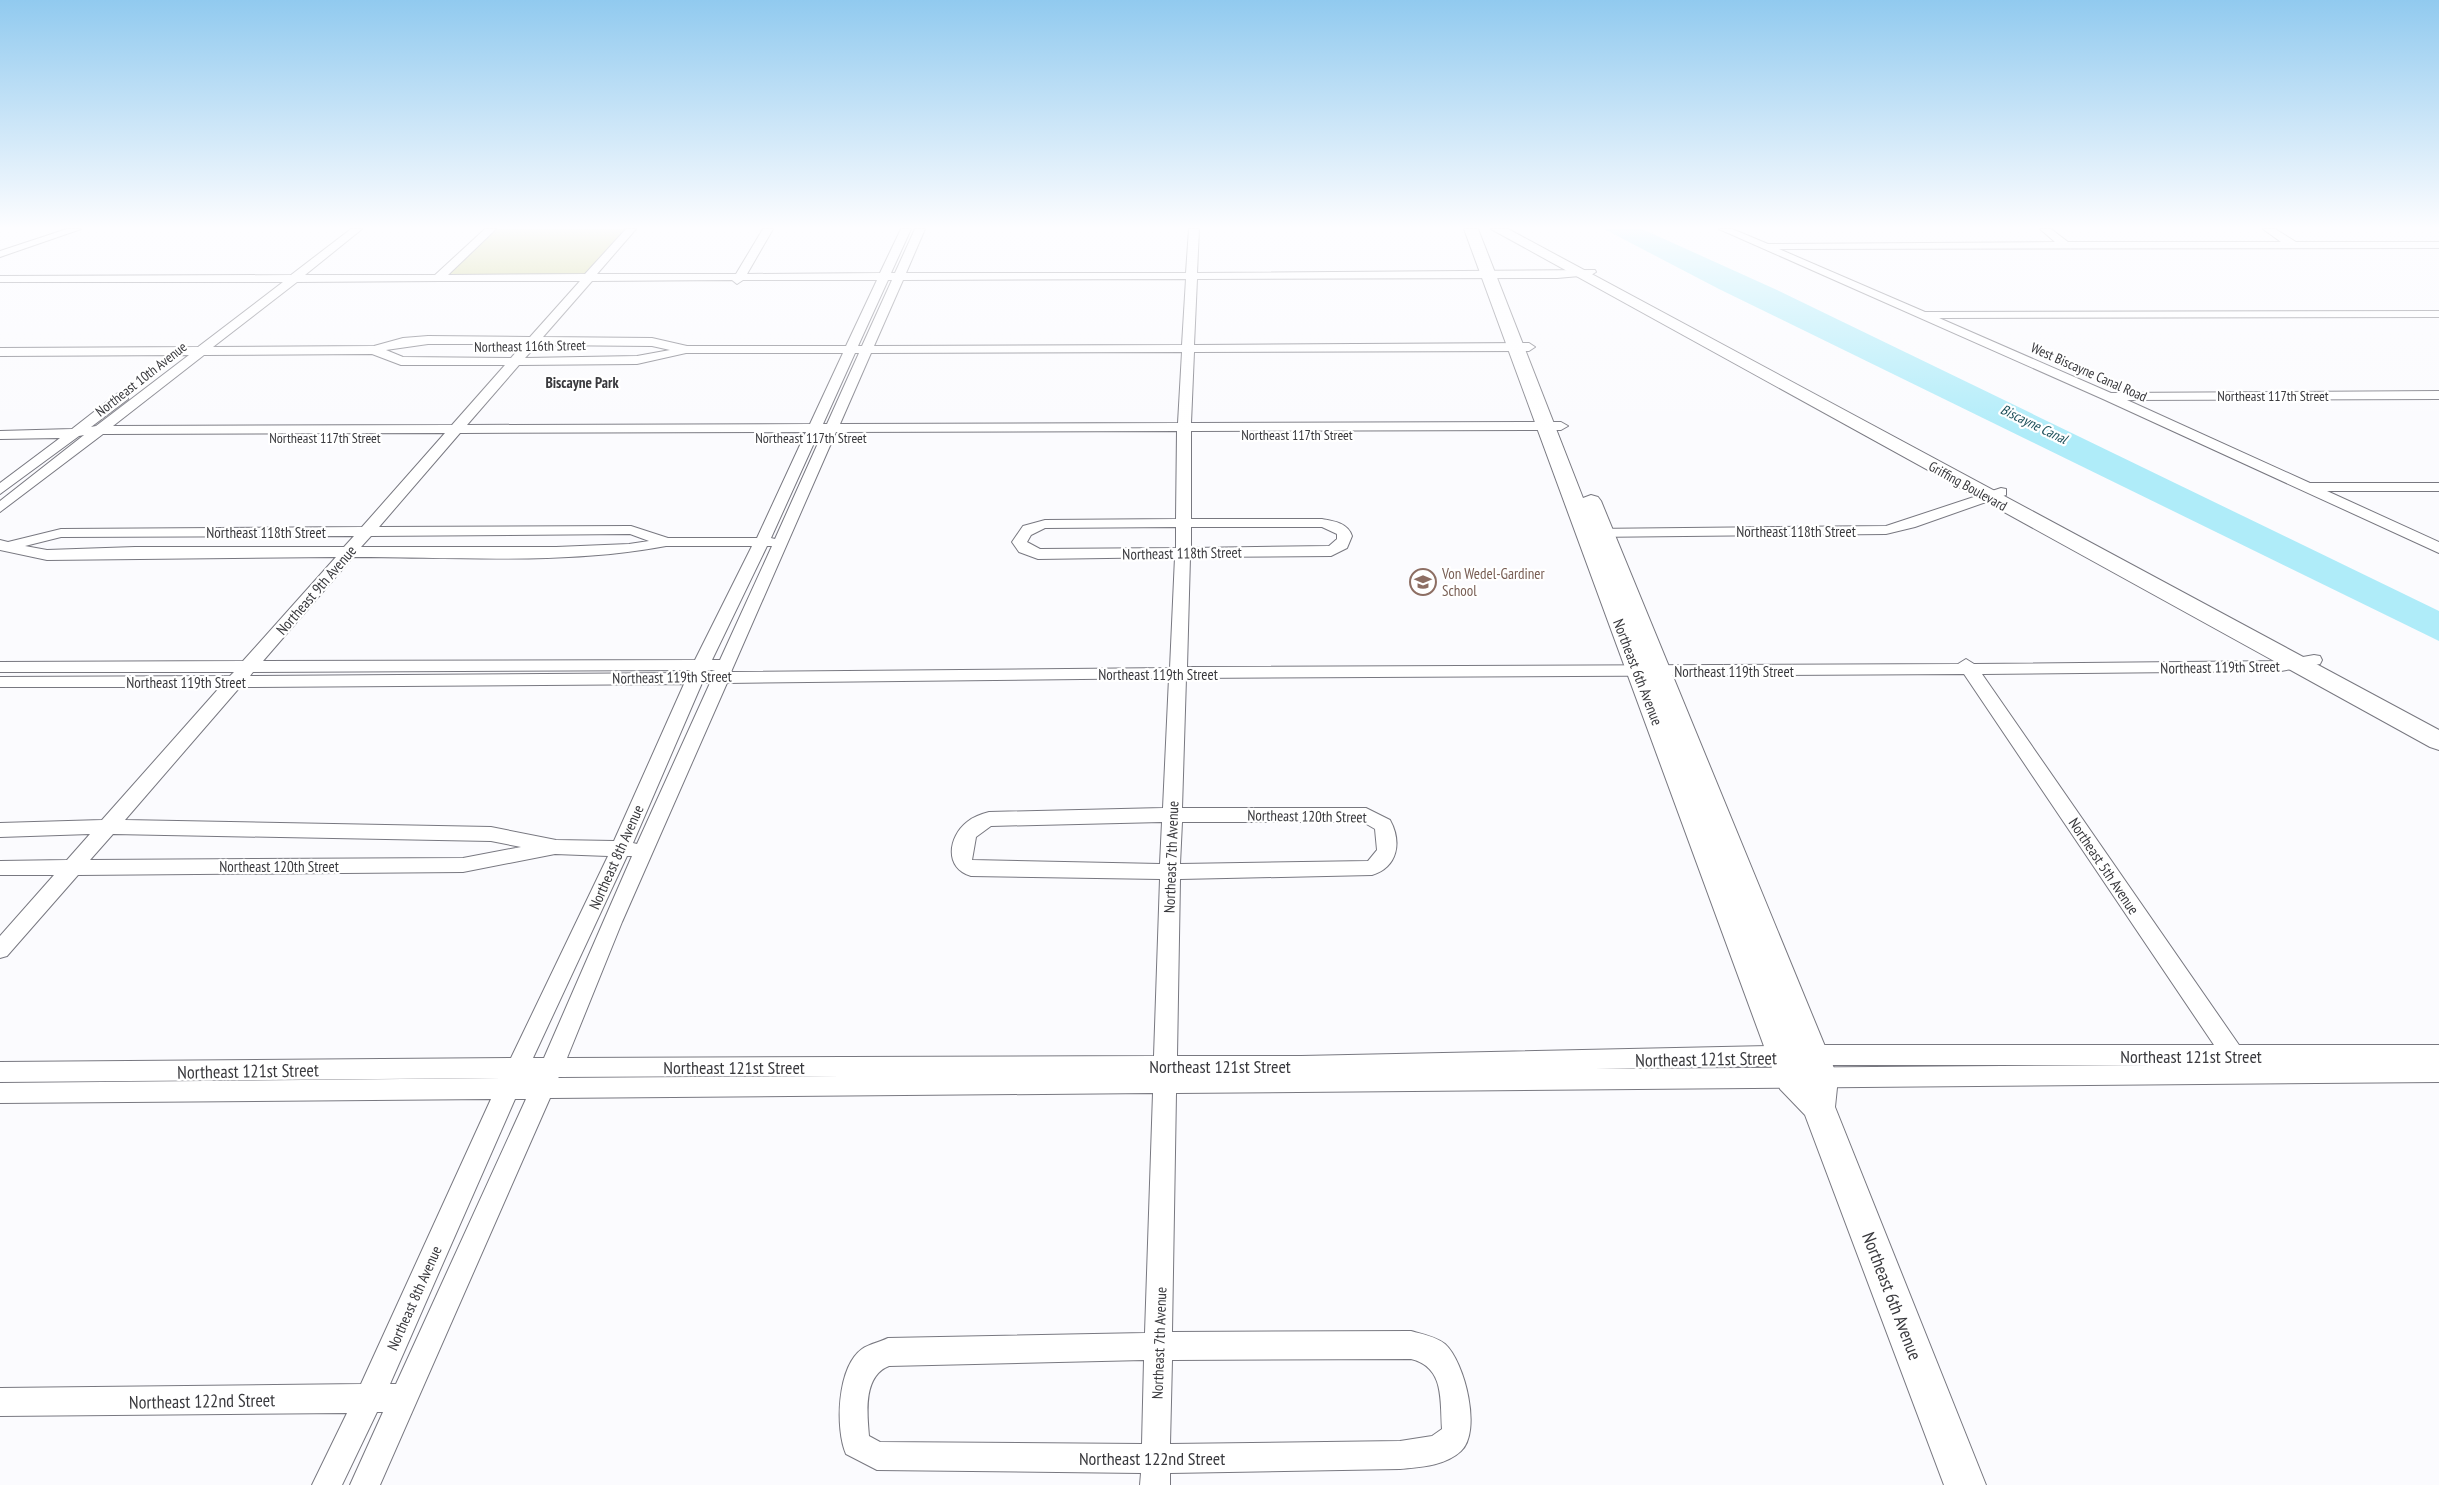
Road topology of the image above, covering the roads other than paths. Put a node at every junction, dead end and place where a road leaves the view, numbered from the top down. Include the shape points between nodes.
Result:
1 (251, 298) edge
2 (269, 298) edge
3 (570, 298) edge
4 (882, 298) edge
5 (1191, 298) edge
6 (1502, 298) edge
7 (1632, 298) edge
8 (1882, 298) edge
9 (2439, 314) edge
10 (1920, 315) junction
11 (534, 340) junction
12 (1190, 347) junction
13 (1521, 347) junction
14 (859, 348) junction
15 (374, 350) junction
16 (687, 350) junction
17 (184, 351) junction
18 (200, 351) junction
19 (0, 352) edge
20 (514, 360) junction
21 (2439, 395) edge
22 (2108, 396) junction
23 (1554, 430) junction
24 (1184, 432) junction
25 (79, 434) junction
26 (453, 434) junction
27 (819, 434) junction
28 (0, 435) edge
29 (2307, 487) junction
30 (2439, 487) edge
31 (0, 490) edge
32 (1987, 491) junction
33 (0, 508) edge
34 (1183, 523) junction
35 (1593, 528) junction
36 (366, 532) junction
37 (666, 542) junction
38 (762, 542) junction
39 (780, 542) junction
40 (5, 545) edge
41 (2439, 548) edge
42 (350, 552) junction
43 (1183, 554) junction
44 (2296, 656) junction
45 (251, 665) junction
46 (1647, 665) junction
47 (1967, 665) junction
48 (0, 667) edge
49 (1178, 668) junction
50 (698, 671) junction
51 (723, 671) junction
52 (0, 682) edge
53 (235, 683) junction
54 (2439, 726) edge
55 (2439, 741) edge
56 (1173, 815) junction
57 (105, 827) junction
58 (0, 830) edge
59 (556, 847) junction
60 (621, 848) junction
61 (644, 849) junction
62 (74, 867) junction
63 (0, 868) edge
64 (1170, 872) junction
65 (0, 950) edge
66 (1813, 1055) junction
67 (2439, 1055) edge
68 (2239, 1064) junction
69 (1788, 1068) junction
70 (0, 1072) edge
71 (2439, 1072) edge
72 (1166, 1075) junction
73 (547, 1078) junction
74 (512, 1079) junction
75 (0, 1093) edge
76 (1820, 1093) junction
77 (1158, 1346) junction
78 (405, 1398) junction
79 (369, 1399) junction
80 (0, 1402) edge
81 (1155, 1472) edge
82 (327, 1485) edge
83 (365, 1485) edge
84 (1965, 1485) edge

1 - 17 street, Northeast 10th Avenue
2 - 18 street, Northeast 10th Avenue
3 - 11 street, Northeast 9th Avenue
4 - 14 street, Northeast 8th Avenue
5 - 12 street, Northeast 7th Avenue
6 - 13 main road, Northeast 6th Avenue
7 - 32 main road, Griffing Boulevard
8 - 10 street, West Biscayne Canal Road
9 - 10 street
10 - 22 street, West Biscayne Canal Road
11 - 15 street, Northeast 116th Street via 428,340
11 - 16 street, Northeast 116th Street via 652,342
11 - 20 street, Northeast 9th Avenue
12 - 13 street, Northeast 116th Street
12 - 14 street, Northeast 116th Street
12 - 24 street, Northeast 7th Avenue
13 - 23 main road, Northeast 6th Avenue
14 - 16 street, Northeast 116th Street
14 - 27 street, Northeast 8th Avenue
15 - 18 street, Northeast 116th Street
15 - 20 street, Northeast 116th Street via 401,361
16 - 20 street, Northeast 116th Street via 637,360
17 - 18 street, Northeast 116th Street
17 - 19 street, Northeast 116th Street
17 - 25 street, Northeast 10th Avenue
18 - 25 street, Northeast 10th Avenue
20 - 26 street, Northeast 9th Avenue
21 - 22 street, Northeast 117th Street
22 - 29 street, West Biscayne Canal Road
23 - 24 street, Northeast 117th Street
23 - 35 main road, Northeast 6th Avenue
24 - 27 street, Northeast 117th Street
24 - 34 street, Northeast 7th Avenue
25 - 26 street, Northeast 117th Street
25 - 28 street, Northeast 117th Street
25 - 31 street, Northeast 10th Avenue
25 - 33 street, Northeast 10th Avenue
26 - 27 street, Northeast 117th Street
26 - 36 street, Northeast 9th Avenue
27 - 38 street, Northeast 8th Avenue
27 - 39 street, Northeast 8th Avenue
29 - 30 street
29 - 41 street, West Biscayne Canal Road
32 - 35 street, Northeast 118th Street via 1910,524 1886,530
32 - 44 main road, Griffing Boulevard
34 - 43 street, Northeast 7th Avenue
34 - 43 street, Northeast 118th Street via 1322,523 1335,526 1346,538 1342,546 1331,551
34 - 43 street, Northeast 118th Street via 1045,524 1027,530 1019,542 1024,549 1038,554
35 - 46 main road, Northeast 6th Avenue
36 - 37 street, Northeast 118th Street via 631,530
36 - 40 street, Northeast 118th Street via 61,533
36 - 42 street, Northeast 9th Avenue
37 - 38 street, Northeast 118th Street
37 - 42 street, Northeast 118th Street via 629,549 567,551
38 - 39 street, Northeast 118th Street
38 - 50 street, Northeast 8th Avenue
39 - 51 street, Northeast 8th Avenue
40 - 42 street, Northeast 118th Street via 47,555
42 - 45 street, Northeast 9th Avenue
43 - 49 street, Northeast 7th Avenue
44 - 47 street, Northeast 119th Street
44 - 47 street, Northeast 119th Street
44 - 54 main road, Griffing Boulevard
44 - 55 main road, Griffing Boulevard
45 - 48 street, Northeast 119th Street
45 - 50 street, Northeast 119th Street
45 - 53 street, Northeast 9th Avenue
46 - 47 street, Northeast 119th Street
46 - 49 street, Northeast 119th Street
46 - 66 main road, Northeast 6th Avenue
46 - 69 main road, Northeast 6th Avenue
47 - 68 street, Northeast 5th Avenue
49 - 51 street, Northeast 119th Street
49 - 56 street, Northeast 7th Avenue
50 - 51 street, Northeast 119th Street
50 - 53 street, Northeast 119th Street
50 - 60 street, Northeast 8th Avenue
51 - 61 street, Northeast 8th Avenue
52 - 53 street, Northeast 119th Street
53 - 57 street, Northeast 9th Avenue
56 - 64 street, Northeast 7th Avenue
56 - 64 street, Northeast 120th Street via 989,819 968,830 963,843 962,863 971,869
56 - 64 street, Northeast 120th Street via 1366,815 1383,825 1388,852 1383,862 1372,868
57 - 58 street, Northeast 120th Street
57 - 59 street, Northeast 120th Street via 491,834
57 - 62 street, Northeast 9th Avenue
59 - 60 street, Northeast 120th Street
59 - 62 street, Northeast 120th Street via 463,865
60 - 61 street, Northeast 120th Street
60 - 74 street, Northeast 8th Avenue
61 - 73 street, Northeast 8th Avenue
62 - 63 street, Northeast 120th Street
62 - 65 street, Northeast 9th Avenue
64 - 72 street, Northeast 7th Avenue
66 - 68 street, Northeast 121st Street
66 - 69 street, Northeast 121st Street
66 - 76 main road, Northeast 6th Avenue
67 - 68 street, Northeast 121st Street
68 - 71 street, Northeast 121st Street
68 - 76 street, Northeast 121st Street via 2208,1073
69 - 72 street, Northeast 121st Street
69 - 76 main road, Northeast 6th Avenue
70 - 74 street, Northeast 121st Street
72 - 73 street, Northeast 121st Street
72 - 77 street, Northeast 7th Avenue
73 - 74 street, Northeast 121st Street
73 - 78 street, Northeast 8th Avenue
74 - 75 street, Northeast 121st Street
74 - 79 street, Northeast 8th Avenue
76 - 84 main road, Northeast 6th Avenue
77 - 81 street, Northeast 7th Avenue
77 - 81 street, Northeast 122nd Street via 1411,1345 1436,1353 1445,1367 1457,1434 1451,1443 1438,1449 1400,1455
77 - 81 street, Northeast 122nd Street via 888,1353 870,1360 860,1379 851,1416 856,1444 878,1456
78 - 79 street, Northeast 122nd Street
78 - 83 street, Northeast 8th Avenue
79 - 80 street, Northeast 122nd Street
79 - 82 street, Northeast 8th Avenue

